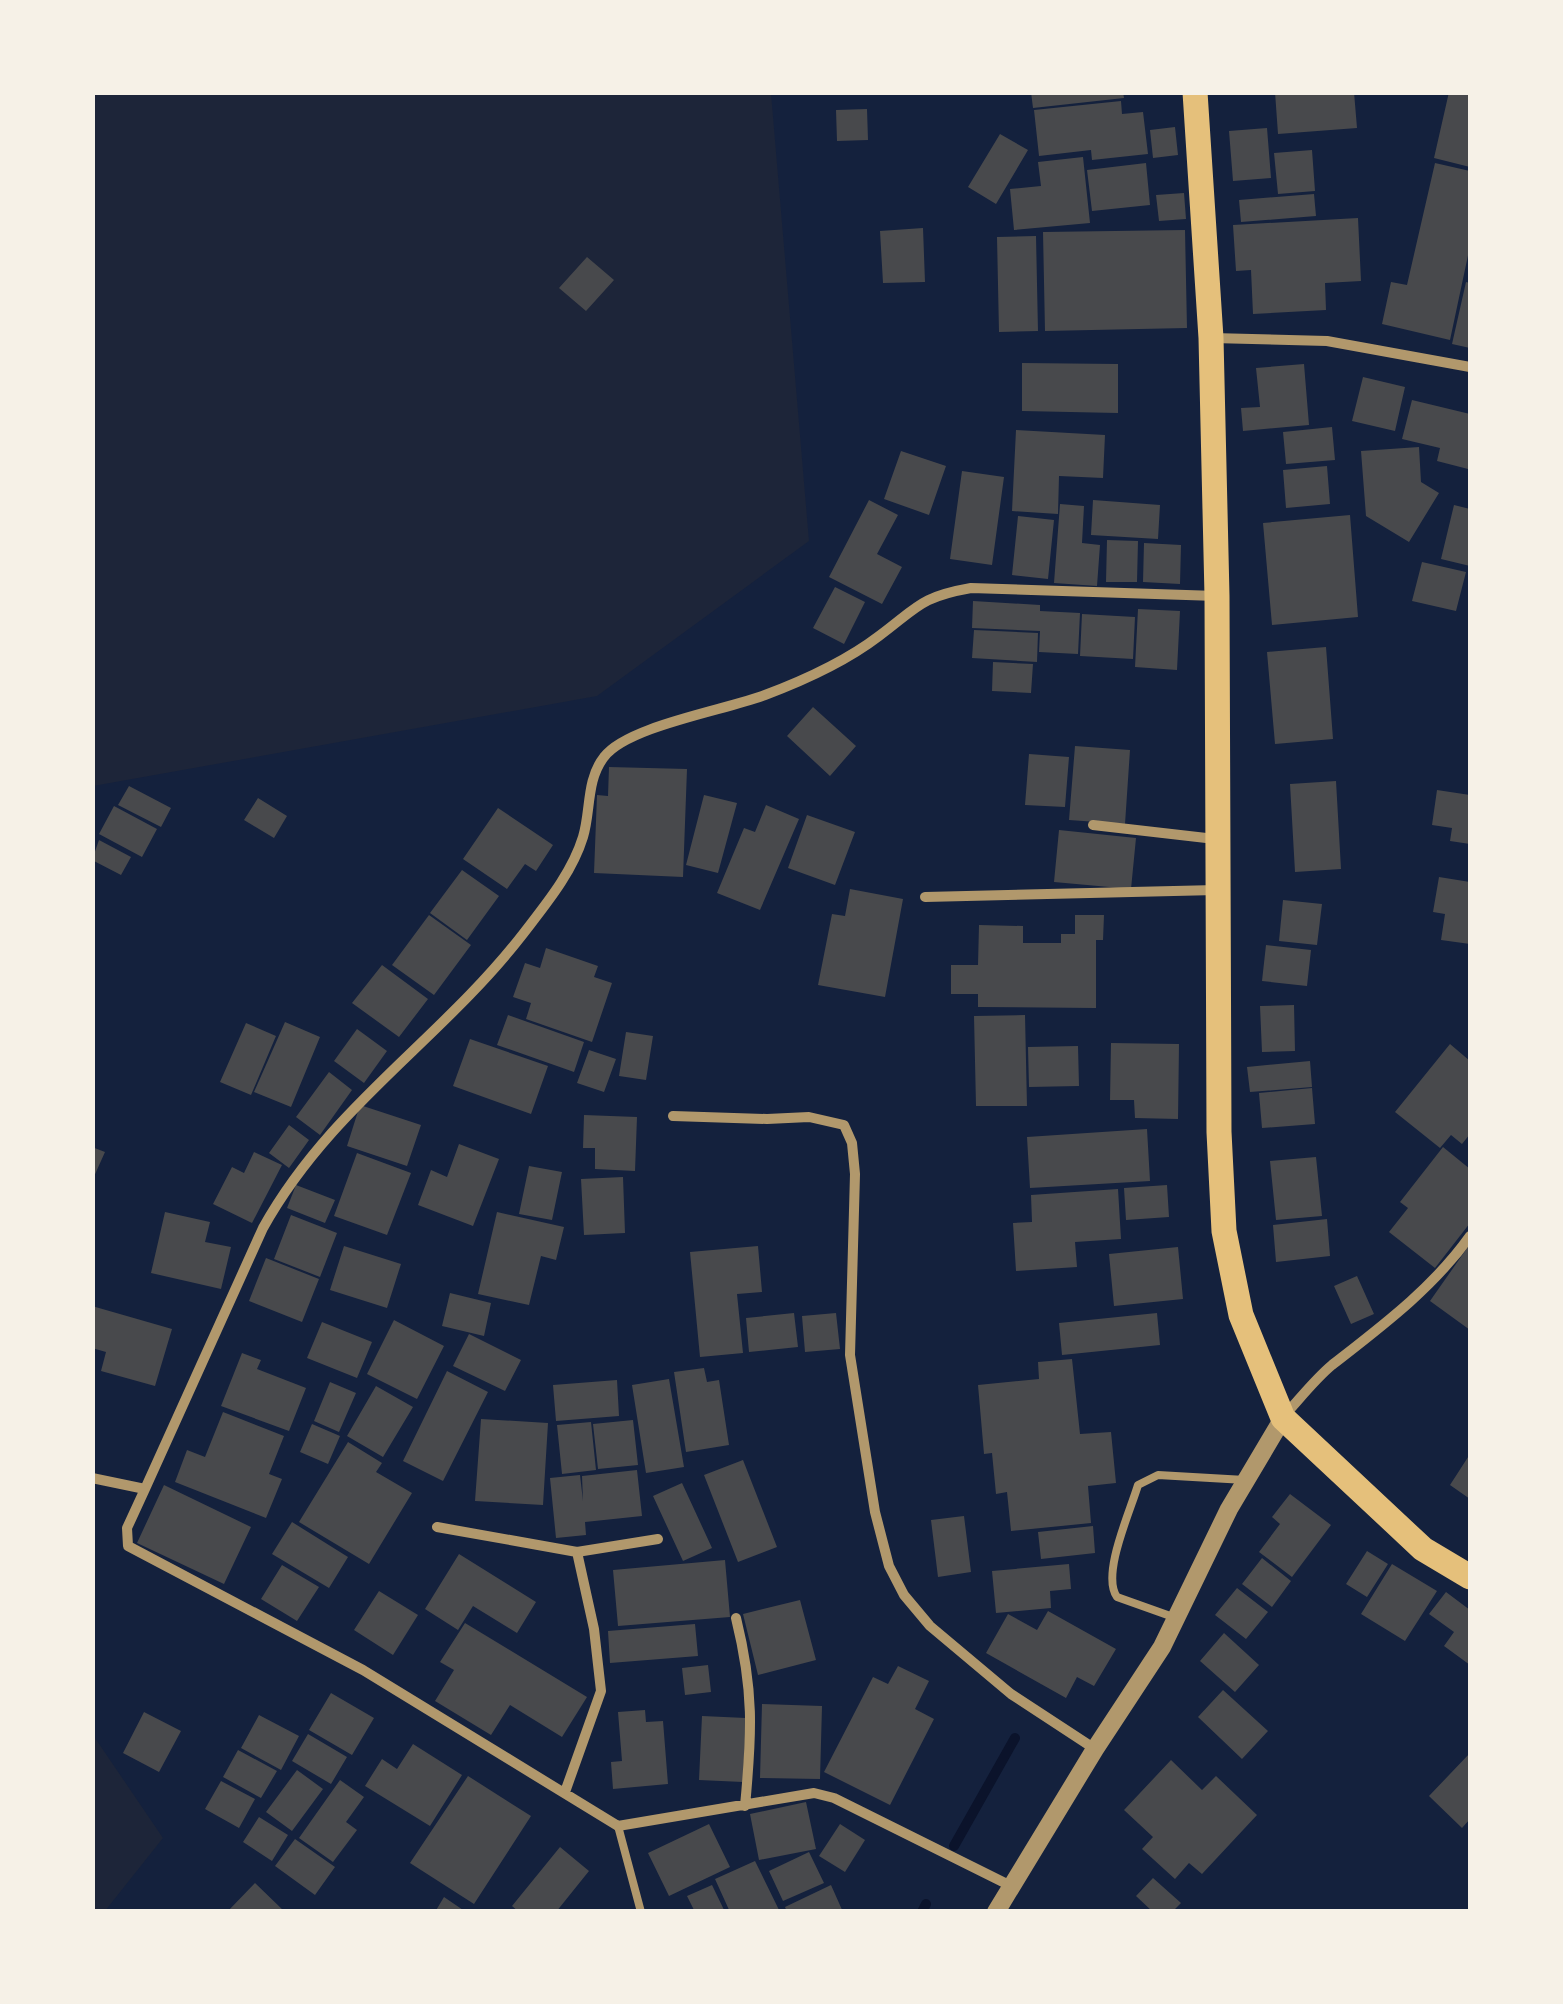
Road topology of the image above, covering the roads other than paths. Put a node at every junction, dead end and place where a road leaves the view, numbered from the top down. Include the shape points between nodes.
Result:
1 (1195, 92) edge
2 (1211, 338) junction
3 (1470, 367) edge
4 (1217, 596) junction
5 (1093, 825) dead end
6 (1216, 840) junction
7 (1216, 890) junction
8 (925, 897) dead end
9 (673, 1116) dead end
10 (1470, 1236) edge
11 (1283, 1418) junction
12 (92, 1478) edge
13 (1246, 1480) junction
14 (145, 1488) junction
15 (437, 1526) dead end
16 (658, 1539) dead end
17 (577, 1552) junction
18 (1470, 1577) edge
19 (736, 1618) dead end
20 (1176, 1618) junction
21 (1094, 1750) junction
22 (565, 1792) junction
23 (745, 1806) junction
24 (618, 1826) junction
25 (1014, 1887) junction
26 (641, 1912) edge
27 (996, 1912) edge

1 - 2 main road
2 - 3 street via 1327,341
2 - 4 main road
4 - 6 main road
4 - 14 street via 972,588 943,593 825,670 626,739 604,756 571,863 521,937 350,1110 281,1195
5 - 6 street
6 - 7 main road
7 - 8 street
7 - 11 main road via 1224,1231 1241,1314
9 - 21 street via 809,1117 844,1125 855,1174 850,1355 889,1566 930,1626 1011,1694
10 - 11 street
11 - 13 street
11 - 18 main road via 1423,1549
12 - 14 street
13 - 20 street
13 - 20 lane via 1158,1476 1138,1486 1110,1576 1112,1593
14 - 22 street via 126,1528 128,1546 363,1670
15 - 17 street
16 - 17 street
17 - 22 street via 602,1691
19 - 23 street via 752,1706
20 - 21 street
21 - 25 street
22 - 24 street
23 - 24 street
23 - 25 street via 802,1792 834,1798
24 - 26 lane
25 - 27 street

